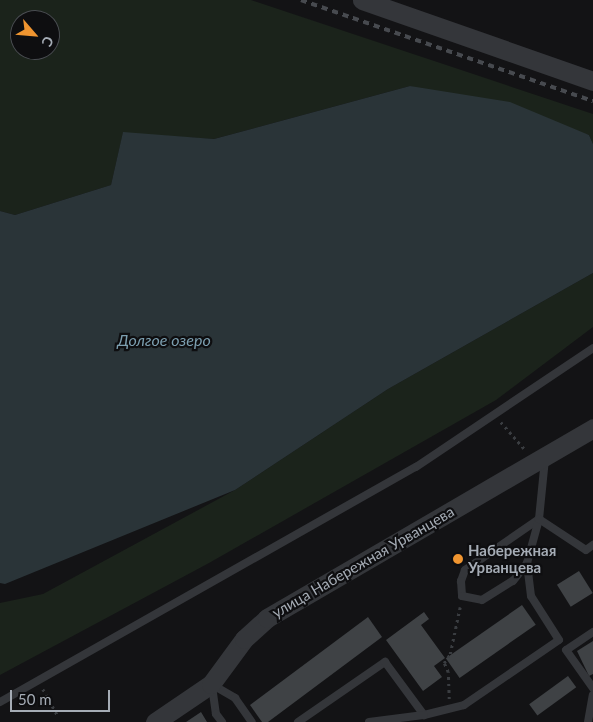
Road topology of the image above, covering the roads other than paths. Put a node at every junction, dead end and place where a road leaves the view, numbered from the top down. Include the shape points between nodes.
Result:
1 (362, 0) edge
2 (593, 81) edge
3 (593, 348) edge
4 (593, 428) edge
5 (545, 459) junction
6 (539, 520) junction
7 (593, 545) edge
8 (527, 563) junction
9 (593, 632) edge
10 (211, 684) junction
11 (593, 688) edge
12 (593, 695) edge
13 (0, 702) edge
14 (424, 714) junction
15 (155, 722) edge
16 (222, 722) edge
17 (252, 722) edge
18 (298, 722) edge
19 (368, 722) edge
20 (588, 722) edge

1 - 2 street
3 - 13 lane via 416,468
4 - 5 street, улица Набережная Урванцева
5 - 6 lane
5 - 10 street, улица Набережная Урванцева via 267,618 244,639
6 - 7 lane via 586,550
6 - 8 lane
6 - 8 lane via 466,570 460,581 462,596 482,600 513,581
8 - 14 lane via 531,596 559,640 464,704
9 - 11 lane via 566,650
10 - 15 street, улица Набережная Урванцева
10 - 16 lane via 216,714
10 - 17 lane via 235,698
12 - 20 lane
14 - 18 lane via 385,662
14 - 19 lane

